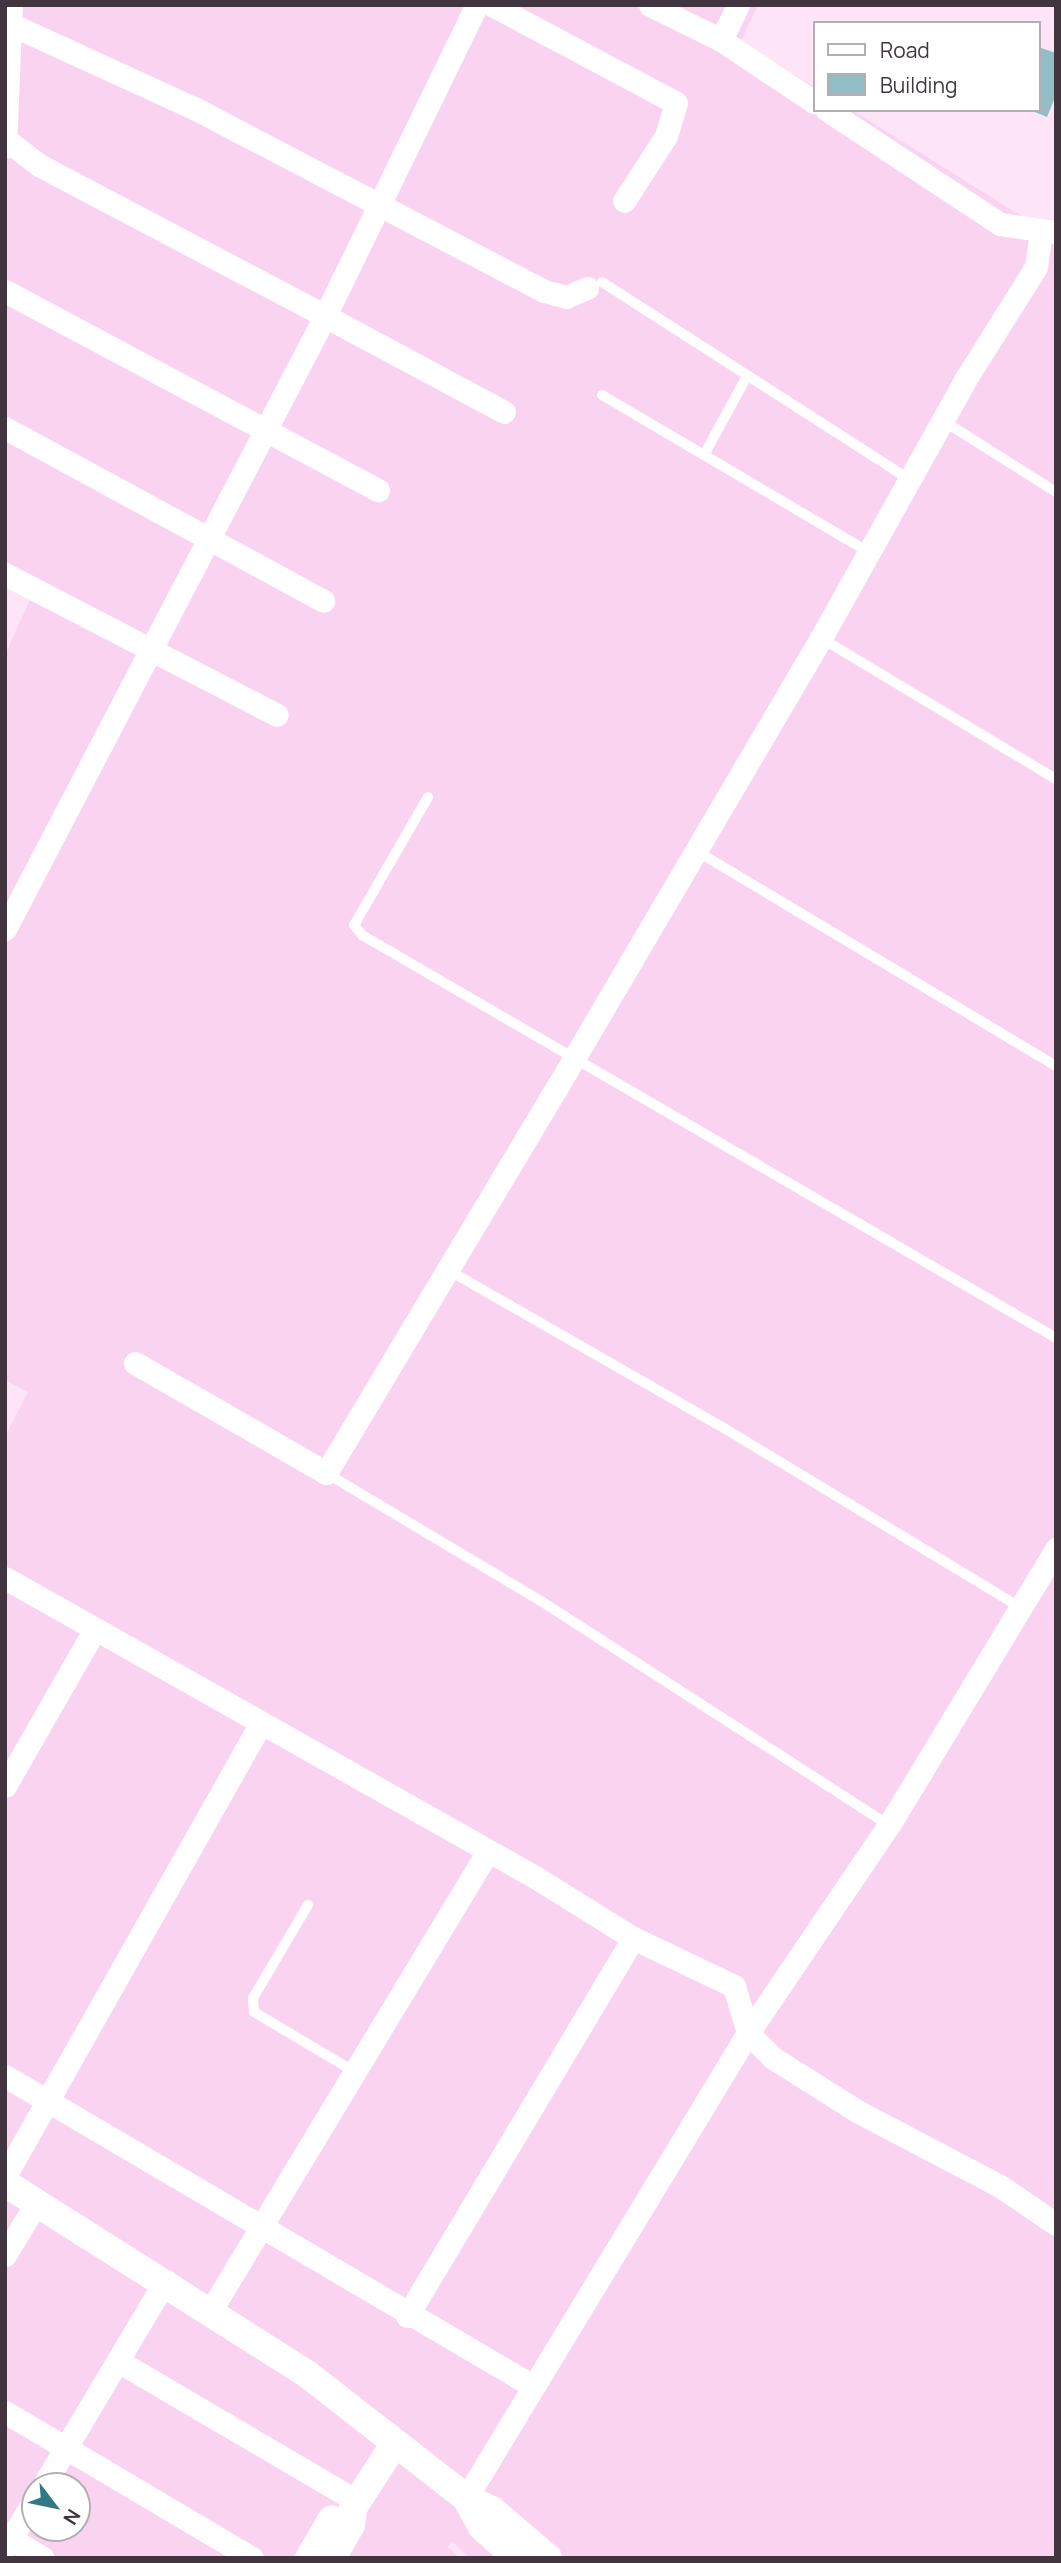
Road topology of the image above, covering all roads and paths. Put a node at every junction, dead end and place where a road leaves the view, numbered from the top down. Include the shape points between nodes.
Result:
1 (477, 5) edge
2 (492, 5) edge
3 (650, 5) edge
4 (738, 5) edge
5 (10, 14) edge
6 (721, 40) junction
7 (813, 101) edge
8 (830, 112) edge
9 (6, 142) edge
10 (624, 201) dead end
11 (380, 205) junction
12 (1048, 231) edge
13 (595, 285) joint
14 (5, 290) edge
15 (325, 316) junction
16 (747, 376) junction
17 (602, 395) dead end
18 (504, 412) dead end
19 (942, 420) junction
20 (5, 428) edge
21 (266, 432) junction
22 (704, 456) junction
23 (910, 480) junction
24 (378, 490) dead end
25 (1056, 492) edge
26 (210, 536) junction
27 (870, 553) junction
28 (5, 573) edge
29 (323, 601) dead end
30 (821, 638) junction
31 (150, 652) junction
32 (277, 715) dead end
33 (1056, 779) edge
34 (428, 797) dead end
35 (695, 850) junction
36 (5, 929) edge
37 (572, 1061) junction
38 (1056, 1066) edge
39 (448, 1270) junction
40 (1056, 1338) edge
41 (135, 1363) dead end
42 (326, 1473) junction
43 (1056, 1549) edge
44 (5, 1560) edge
45 (5, 1578) edge
46 (28, 1591) junction
47 (1019, 1607) junction
48 (95, 1629) junction
49 (261, 1723) junction
50 (5, 1786) edge
51 (889, 1825) junction
52 (488, 1851) junction
53 (308, 1905) dead end
54 (632, 1938) junction
55 (748, 2033) junction
56 (355, 2071) junction
57 (5, 2076) edge
58 (46, 2100) junction
59 (5, 2176) edge
60 (5, 2183) edge
61 (37, 2202) junction
62 (1052, 2214) edge
63 (262, 2224) junction
64 (5, 2255) edge
65 (165, 2281) junction
66 (211, 2310) junction
67 (407, 2316) junction
68 (118, 2361) junction
69 (533, 2386) junction
70 (5, 2412) edge
71 (394, 2443) junction
72 (66, 2448) junction
73 (51, 2472) edge
74 (466, 2498) junction
75 (355, 2505) junction
76 (21, 2520) edge
77 (7, 2541) edge
78 (43, 2558) edge
79 (252, 2558) edge
80 (309, 2558) edge
81 (332, 2558) edge
82 (517, 2558) edge
83 (548, 2558) edge

1 - 11 street
2 - 10 street via 676,103 666,136
3 - 6 street
4 - 6 street
5 - 9 street
5 - 11 street
6 - 7 street
8 - 12 street via 1000,224
9 - 15 street via 39,165
11 - 13 street via 544,291 566,297
11 - 15 street
12 - 19 street via 1036,267
13 - 16 lane
14 - 21 street
15 - 18 street
15 - 21 street
16 - 22 lane
16 - 23 lane
17 - 22 lane
19 - 23 street
19 - 25 lane
20 - 26 street
21 - 24 street
21 - 26 street
22 - 27 lane
23 - 27 street
26 - 29 street
26 - 31 street
27 - 30 street
28 - 31 street
30 - 33 lane
30 - 35 street
31 - 32 street
31 - 36 street
34 - 37 lane via 354,925 362,935
35 - 37 street
35 - 38 lane
37 - 39 street
37 - 40 lane
39 - 42 street
39 - 47 lane via 724,1428
41 - 42 street
42 - 51 lane via 541,1601
43 - 47 street
44 - 46 street
45 - 46 street
46 - 48 street
47 - 51 street
48 - 49 street
48 - 50 street
49 - 52 street
49 - 58 street
51 - 55 street
52 - 54 street
52 - 56 street
53 - 56 lane via 253,1998 254,2012
54 - 55 street via 734,1986
54 - 67 street
55 - 62 street via 773,2058 846,2104
55 - 69 street
56 - 63 street
57 - 58 street
58 - 59 street
58 - 63 street
60 - 61 street
61 - 64 street
61 - 65 street
63 - 66 street
63 - 67 street
65 - 66 street
65 - 68 street
66 - 71 street via 307,2374
67 - 69 street
68 - 72 street
68 - 75 street
69 - 74 street
70 - 72 street
71 - 74 street
71 - 75 street
72 - 73 street
72 - 79 street
74 - 82 street via 482,2527
74 - 83 street via 492,2510
75 - 80 street via 334,2517
75 - 81 street via 351,2525
76 - 77 street
77 - 78 street

